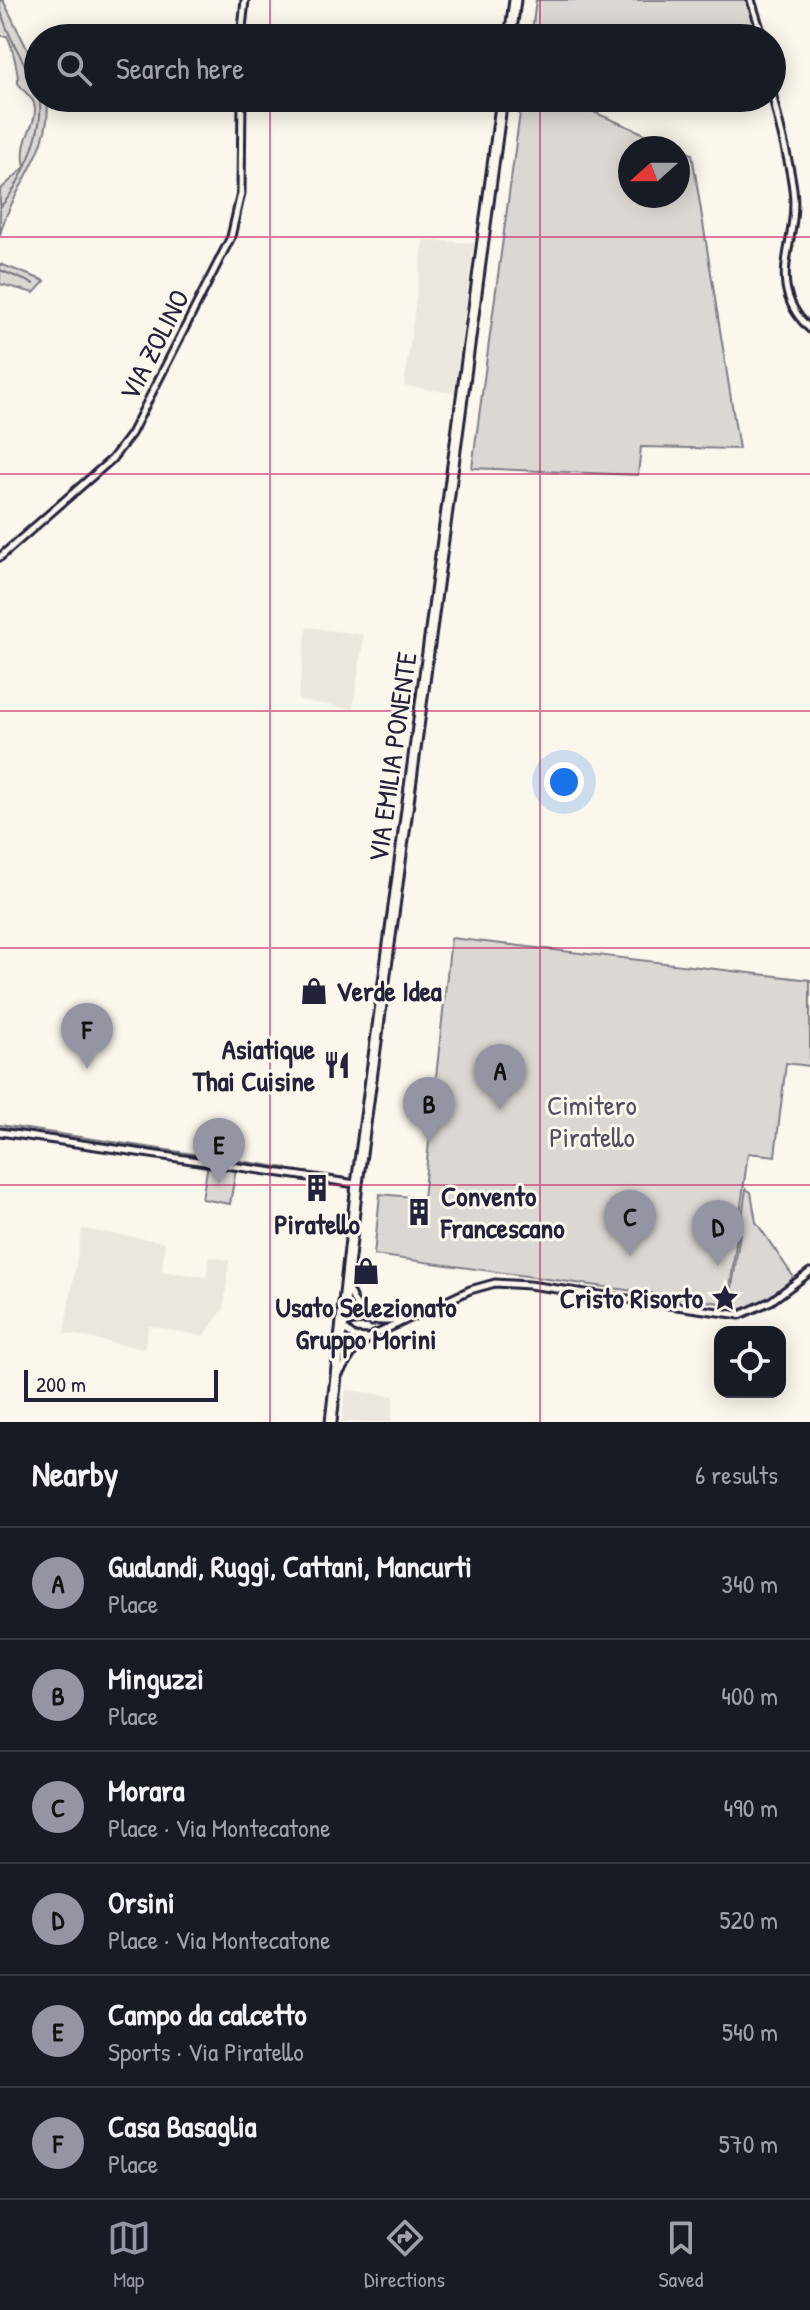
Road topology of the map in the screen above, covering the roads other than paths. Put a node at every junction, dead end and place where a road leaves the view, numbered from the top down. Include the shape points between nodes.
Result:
1 (245, 0) edge
2 (515, 0) edge
3 (751, 0) edge
4 (242, 24) edge
5 (512, 24) edge
6 (759, 24) edge
7 (242, 112) edge
8 (500, 112) edge
9 (776, 112) edge
10 (810, 329) edge
11 (0, 557) edge
12 (0, 1132) edge
13 (357, 1184) junction
14 (810, 1272) edge
15 (346, 1285) junction
16 (410, 1318) junction
17 (373, 1322) junction
18 (341, 1326) junction
19 (372, 1336) junction
20 (336, 1378) junction
21 (331, 1422) edge

1 - 4 street
2 - 5 main road
3 - 6 street
7 - 11 street, VIA ZOLINO via 241,193 231,237 131,434 112,459
8 - 13 main road, VIA EMILIA PONENTE
9 - 10 street via 795,208 784,287 791,309
12 - 13 street
13 - 15 main road, VIA EMILIA PONENTE
14 - 16 street via 763,1306 740,1315 510,1283 470,1290
15 - 17 street
15 - 18 main road, VIA EMILIA PONENTE
16 - 17 street
16 - 19 street
17 - 18 street
18 - 19 street via 354,1337
18 - 20 main road, VIA EMILIA PONENTE
19 - 20 street
20 - 21 main road, VIA EMILIA PONENTE

